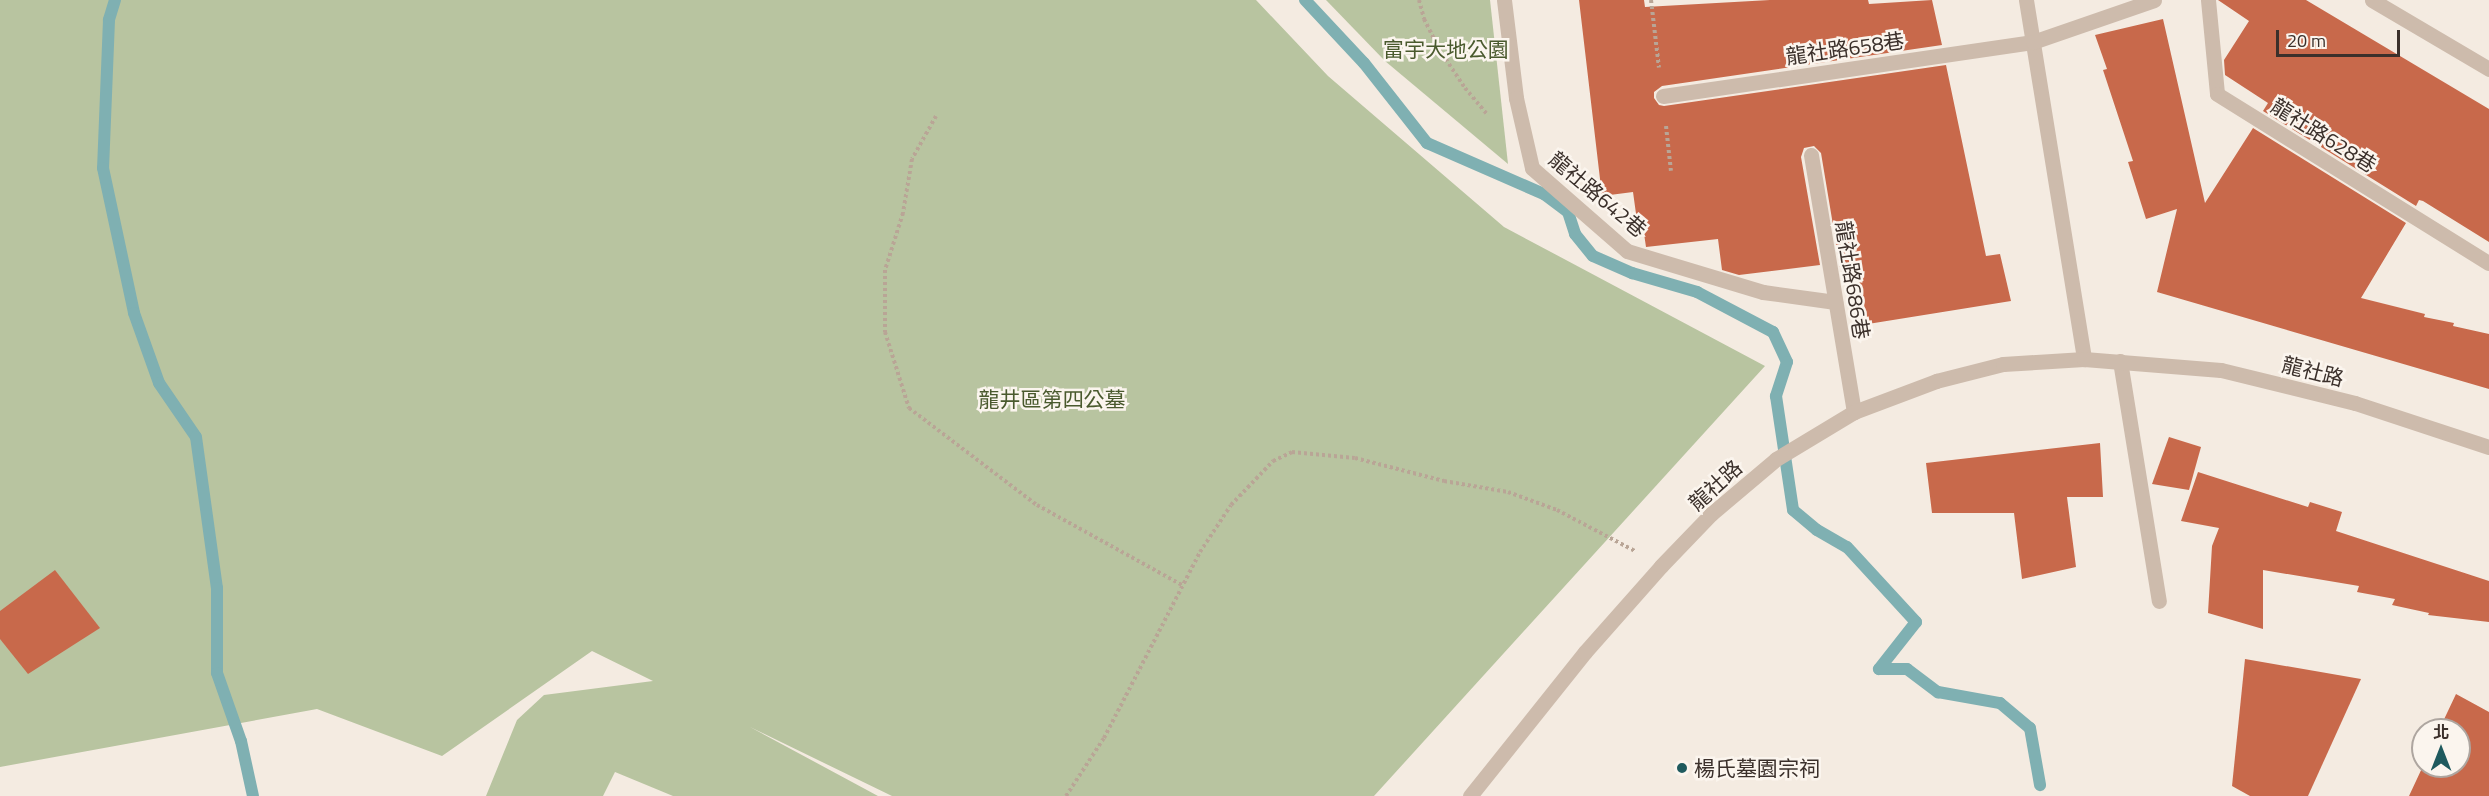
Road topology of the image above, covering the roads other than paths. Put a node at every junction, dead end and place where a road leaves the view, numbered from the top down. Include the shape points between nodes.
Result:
1 (1504, 0) edge
2 (2026, 0) edge
3 (2154, 0) edge
4 (2208, 0) edge
5 (2372, 0) edge
6 (2033, 42) junction
7 (2489, 69) edge
8 (1663, 96) dead end
9 (1811, 155) dead end
10 (2489, 263) edge
11 (1835, 302) junction
12 (2084, 359) junction
13 (2120, 361) junction
14 (1854, 412) junction
15 (2489, 447) edge
16 (2159, 601) dead end
17 (1470, 796) edge

1 - 11 street, 龍社路642巷 via 1516,98 1532,168 1627,251 1763,292
2 - 6 street
3 - 6 street
4 - 10 street, 龍社路628巷 via 2217,94
5 - 7 street
6 - 8 street, 龍社路658巷
6 - 12 street
9 - 11 street, 龍社路686巷
11 - 14 street, 龍社路686巷
12 - 13 street, 龍社路
12 - 14 street, 龍社路 via 2003,364 1936,381
13 - 15 street, 龍社路 via 2221,370 2355,403
13 - 16 street
14 - 17 street, 龍社路 via 1776,459 1711,514 1585,652

